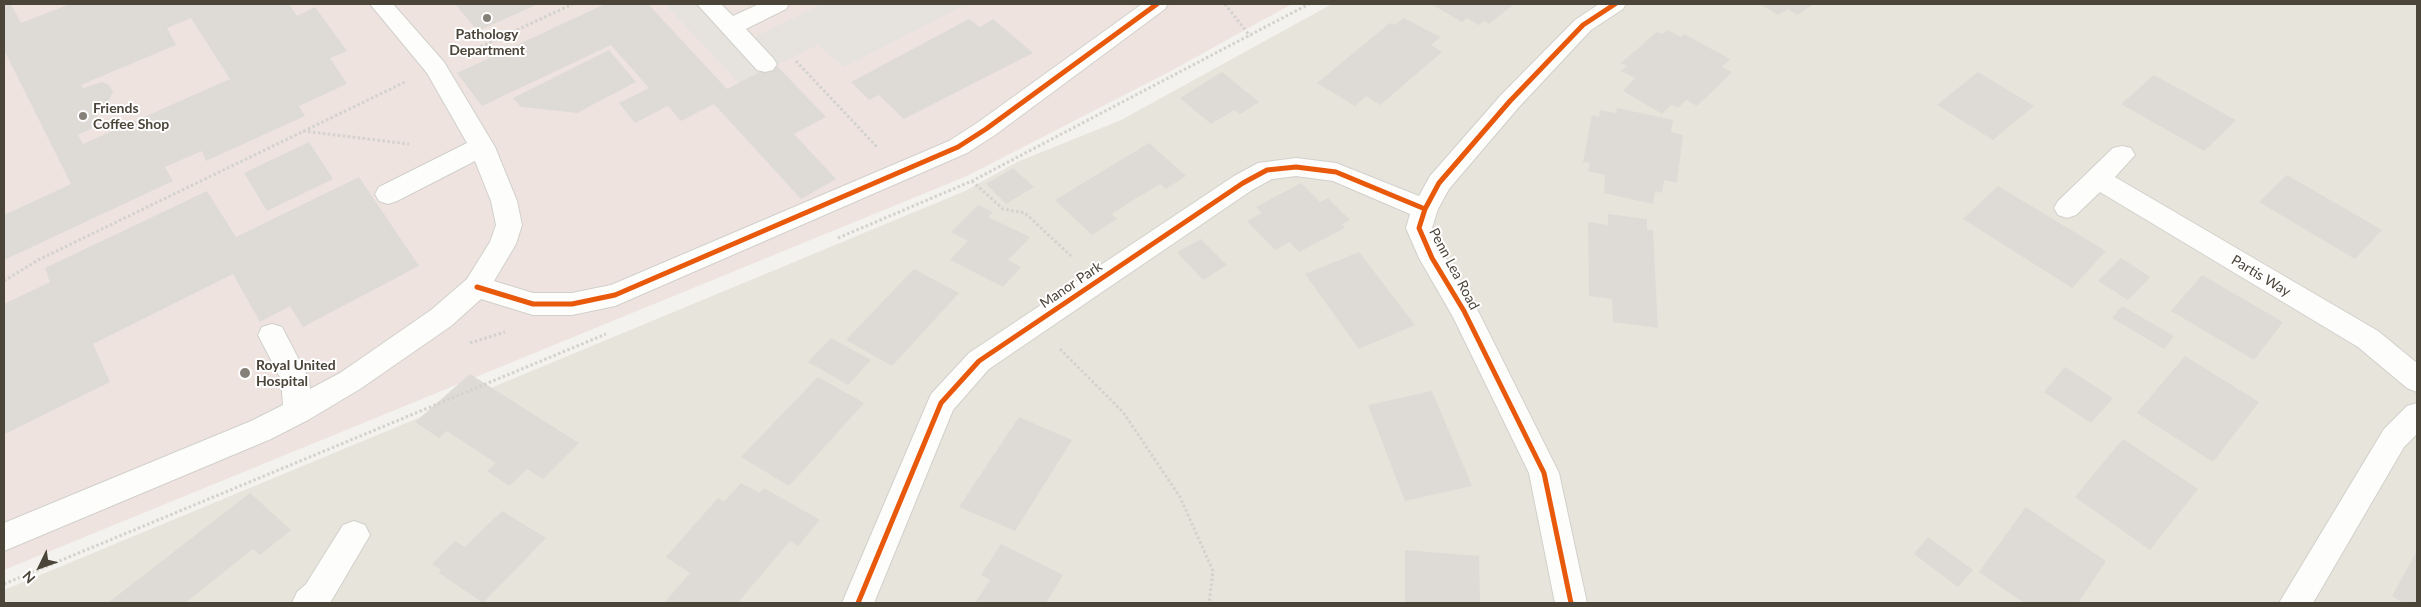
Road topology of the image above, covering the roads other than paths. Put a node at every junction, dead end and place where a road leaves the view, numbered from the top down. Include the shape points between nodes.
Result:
1 (381, 4) edge
2 (708, 4) edge
3 (778, 4) edge
4 (1157, 4) edge
5 (1616, 4) edge
6 (731, 27) junction
7 (759, 57) road end
8 (477, 149) junction
9 (2122, 155) dead end
10 (2098, 180) junction
11 (388, 194) dead end
12 (2067, 208) dead end
13 (1425, 209) junction
14 (477, 287) junction
15 (272, 334) dead end
16 (2417, 380) edge
17 (298, 411) junction
18 (2417, 415) edge
19 (4, 536) edge
20 (354, 536) dead end
21 (308, 603) edge
22 (858, 603) edge
23 (1571, 603) edge
24 (2294, 603) edge

1 - 8 street via 436,68
2 - 6 street
3 - 6 street
4 - 14 street via 958,147 615,295 572,304 533,304
5 - 13 street, Penn Lea Road via 1583,25 1510,101 1438,183
6 - 7 street
8 - 11 street
8 - 14 street via 504,201 509,225 504,244
9 - 10 street
10 - 12 street
10 - 16 street, Partis Way via 2368,339
13 - 22 street, Manor Park via 1336,172 1296,167 1267,170 980,361 941,403
13 - 23 street, Penn Lea Road via 1419,228 1432,258 1464,310 1544,474
14 - 17 street via 434,324 350,381
15 - 17 street via 295,379
17 - 19 street via 261,430
18 - 24 street via 2394,438
20 - 21 street via 317,595

